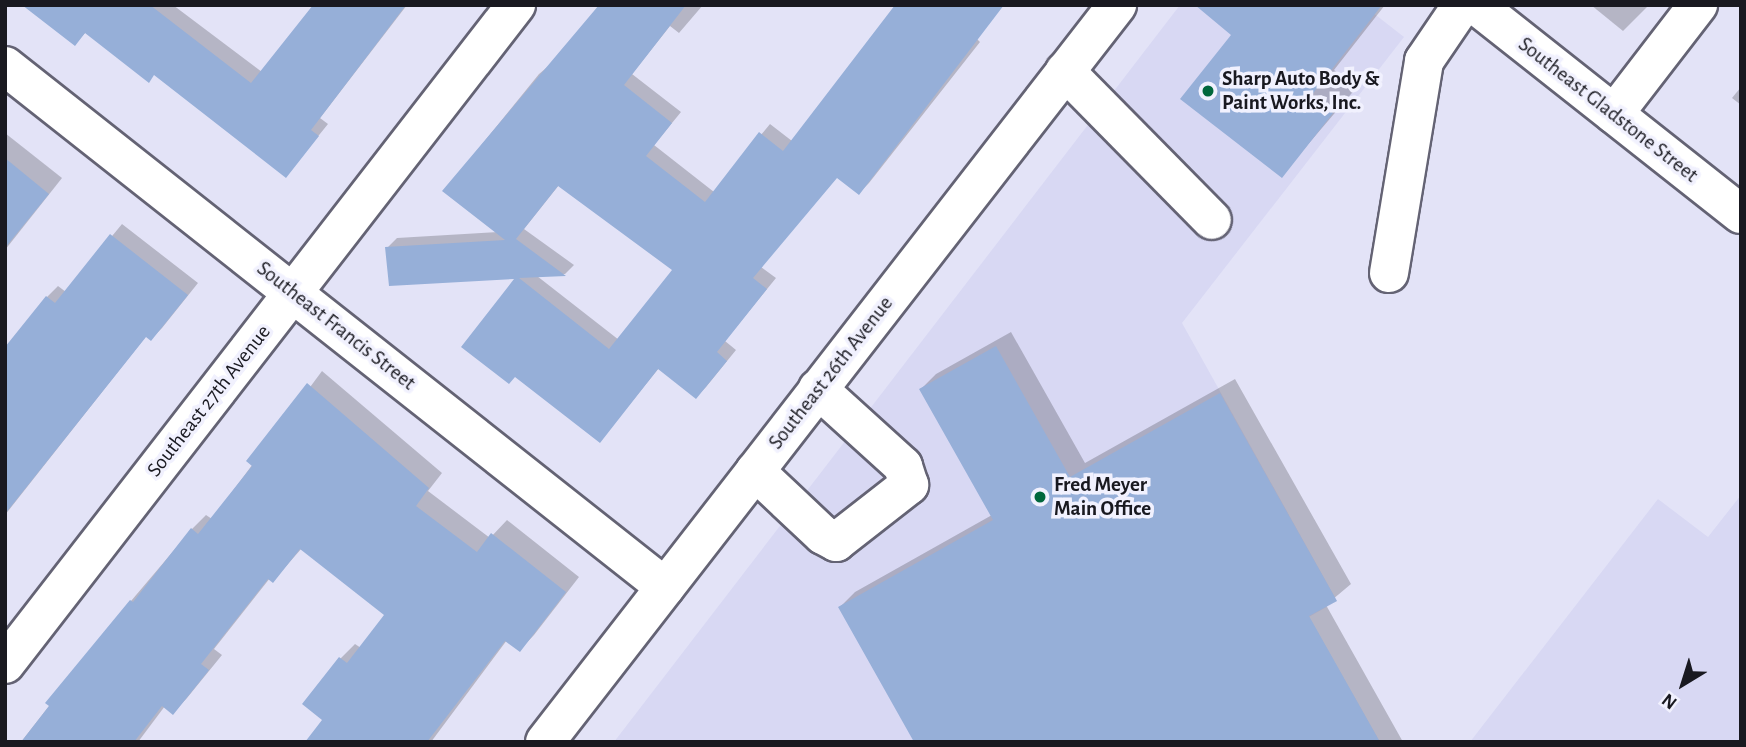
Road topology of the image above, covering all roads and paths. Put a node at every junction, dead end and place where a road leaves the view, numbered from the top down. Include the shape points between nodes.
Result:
1 (516, 5) edge
2 (1117, 5) edge
3 (1462, 5) edge
4 (1476, 5) edge
5 (1698, 5) edge
6 (5, 66) edge
7 (1065, 71) junction
8 (1614, 114) junction
9 (1741, 214) edge
10 (1212, 220) dead end
11 (1389, 273) dead end
12 (294, 292) junction
13 (818, 389) junction
14 (755, 471) junction
15 (665, 587) junction
16 (5, 664) edge
17 (545, 742) edge

1 - 12 street, Southeast 27th Avenue
2 - 7 street, Southeast 26th Avenue
3 - 11 street via 1424,61
4 - 8 street, Southeast Gladstone Street
5 - 8 street
6 - 12 street, Southeast Francis Street
7 - 10 street
7 - 13 street, Southeast 26th Avenue
8 - 9 street, Southeast Gladstone Street
12 - 15 street, Southeast Francis Street
12 - 16 street, Southeast 27th Avenue
13 - 14 street, Southeast 26th Avenue
13 - 14 street via 903,466 909,485 836,542
14 - 15 street, Southeast 26th Avenue
15 - 17 street, Southeast 26th Avenue

